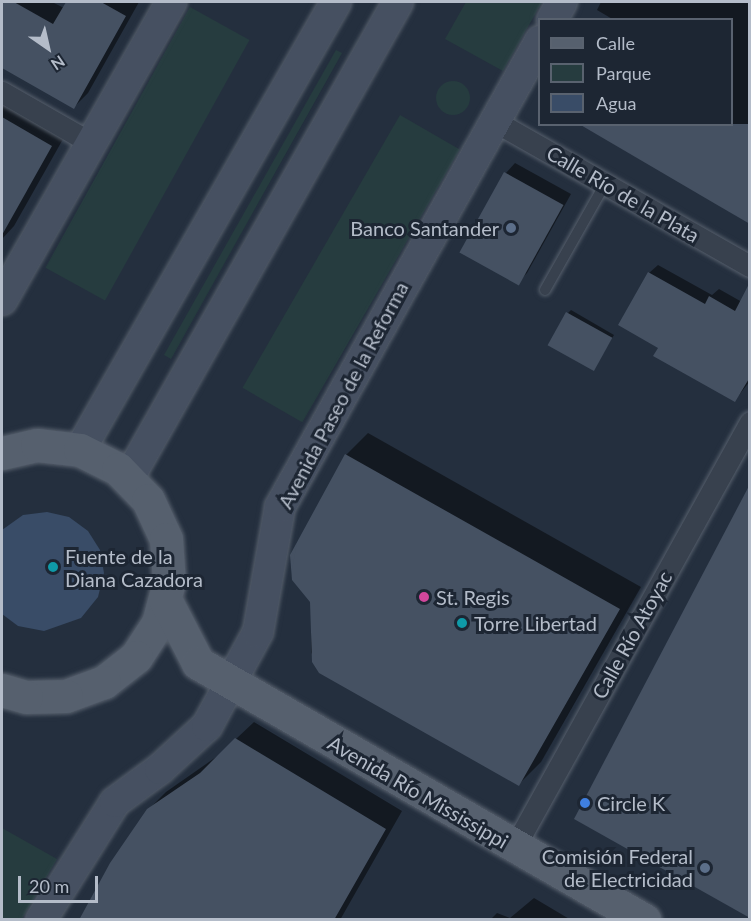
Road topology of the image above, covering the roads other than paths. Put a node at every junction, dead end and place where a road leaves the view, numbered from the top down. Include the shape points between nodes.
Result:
1 (171, 2) edge
2 (336, 2) edge
3 (398, 2) edge
4 (562, 2) edge
5 (553, 18) edge
6 (538, 45) edge
7 (2, 92) edge
8 (496, 122) junction
9 (91, 142) junction
10 (605, 184) junction
11 (750, 266) edge
12 (5, 288) edge
13 (545, 291) dead end
14 (750, 422) edge
15 (80, 450) junction
16 (2, 453) edge
17 (128, 479) junction
18 (165, 598) junction
19 (195, 661) junction
20 (120, 669) junction
21 (229, 683) junction
22 (2, 691) edge
23 (514, 848) junction
24 (41, 920) edge
25 (644, 920) edge

1 - 9 street
2 - 15 street
3 - 17 street
4 - 5 street
6 - 8 street, Avenida Paseo de la Reforma
7 - 9 street
8 - 10 street, Calle Río de la Plata
8 - 21 street, Avenida Paseo de la Reforma via 280,507 258,632
9 - 12 street
10 - 11 street, Calle Río de la Plata
10 - 13 lane
14 - 23 street, Calle Río Atoyac
15 - 16 main road via 37,445
15 - 17 main road via 118,469
17 - 18 main road via 148,500 166,539 169,582
18 - 19 main road
18 - 20 main road via 158,623 136,657
19 - 20 main road, Avenida Río Mississippi via 159,659
19 - 21 main road, Avenida Río Mississippi
20 - 22 main road via 104,682 66,696 26,697
21 - 23 main road, Avenida Río Mississippi
21 - 24 street, Avenida Paseo de la Reforma via 207,726 160,769 115,802
23 - 25 main road, Avenida Río Mississippi

